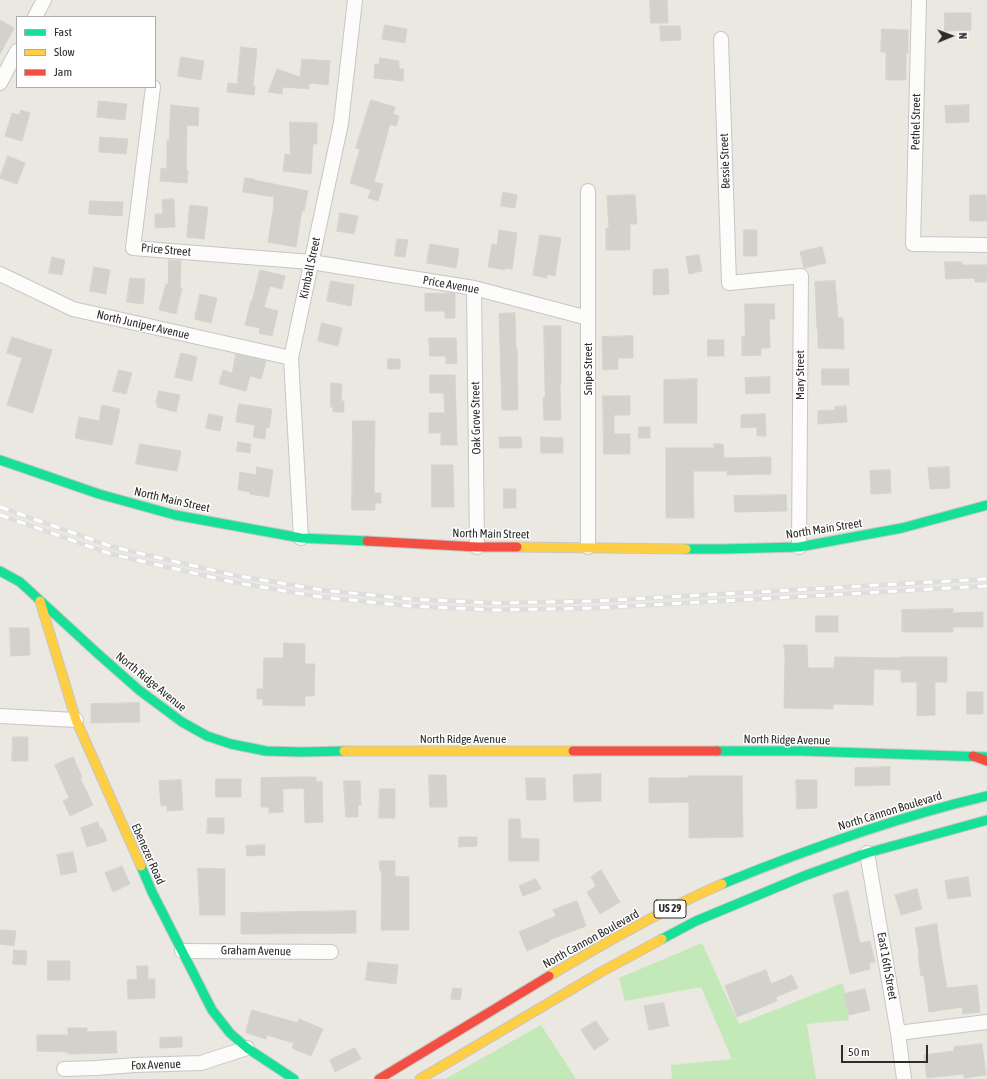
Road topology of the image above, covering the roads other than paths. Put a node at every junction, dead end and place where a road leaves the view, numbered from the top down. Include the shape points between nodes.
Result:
1 (44, 0) edge
2 (355, 0) edge
3 (919, 0) edge
4 (36, 16) edge
5 (721, 39) dead end
6 (16, 53) edge
7 (0, 80) edge
8 (153, 88) edge
9 (588, 191) dead end
10 (987, 245) edge
11 (311, 262) junction
12 (0, 274) edge
13 (729, 283) joint
14 (474, 288) junction
15 (588, 318) junction
16 (292, 358) junction
17 (0, 460) edge
18 (987, 505) edge
19 (301, 538) junction
20 (477, 547) junction
21 (799, 547) junction
22 (588, 548) junction
23 (0, 571) edge
24 (40, 600) junction
25 (0, 716) edge
26 (76, 720) junction
27 (972, 756) junction
28 (987, 757) edge
29 (987, 761) edge
30 (987, 796) edge
31 (987, 820) edge
32 (868, 853) junction
33 (182, 951) junction
34 (331, 952) dead end
35 (987, 1022) edge
36 (898, 1033) junction
37 (247, 1048) junction
38 (64, 1069) dead end
39 (294, 1079) edge
40 (380, 1079) edge
41 (420, 1079) edge
42 (904, 1079) edge

1 - 4 street
2 - 11 street, Kimball Street via 341,123
3 - 10 street, Pethel Street via 913,244
5 - 13 street, Bessie Street
6 - 7 street
8 - 11 street, Price Street via 133,248
9 - 15 street, Snipe Street
11 - 14 street, Price Avenue
11 - 16 street, Kimball Street
12 - 16 street, North Juniper Avenue via 73,309
13 - 21 street, Mary Street via 800,276
14 - 15 street, Price Avenue
14 - 20 street, Oak Grove Street
15 - 22 street, Snipe Street
16 - 19 street, Kimball Street
17 - 19 main road, North Main Street via 99,494 175,514
18 - 21 main road, North Main Street via 902,528
19 - 20 main road, North Main Street
20 - 22 main road, North Main Street
21 - 22 main road, North Main Street
23 - 24 main road, North Ridge Avenue via 20,582
24 - 26 main road, Ebenezer Road
24 - 27 main road, North Ridge Avenue via 140,690 182,722 207,736 266,751 803,751
25 - 26 street
26 - 33 main road, Ebenezer Road via 152,892
27 - 28 main road, North Ridge Avenue
27 - 29 main road
30 - 40 main road, North Cannon Boulevard / US 29 via 922,812 846,837 698,895 595,948
31 - 32 main road, US 29
32 - 36 street, East 16th Street
32 - 41 main road, US 29 via 804,876 696,921 601,972
33 - 34 street, Graham Avenue
33 - 37 main road, Ebenezer Road via 212,1010 230,1033
35 - 36 street
36 - 42 street, East 16th Street
37 - 38 street, Fox Avenue via 201,1063
37 - 39 main road, Ebenezer Road

